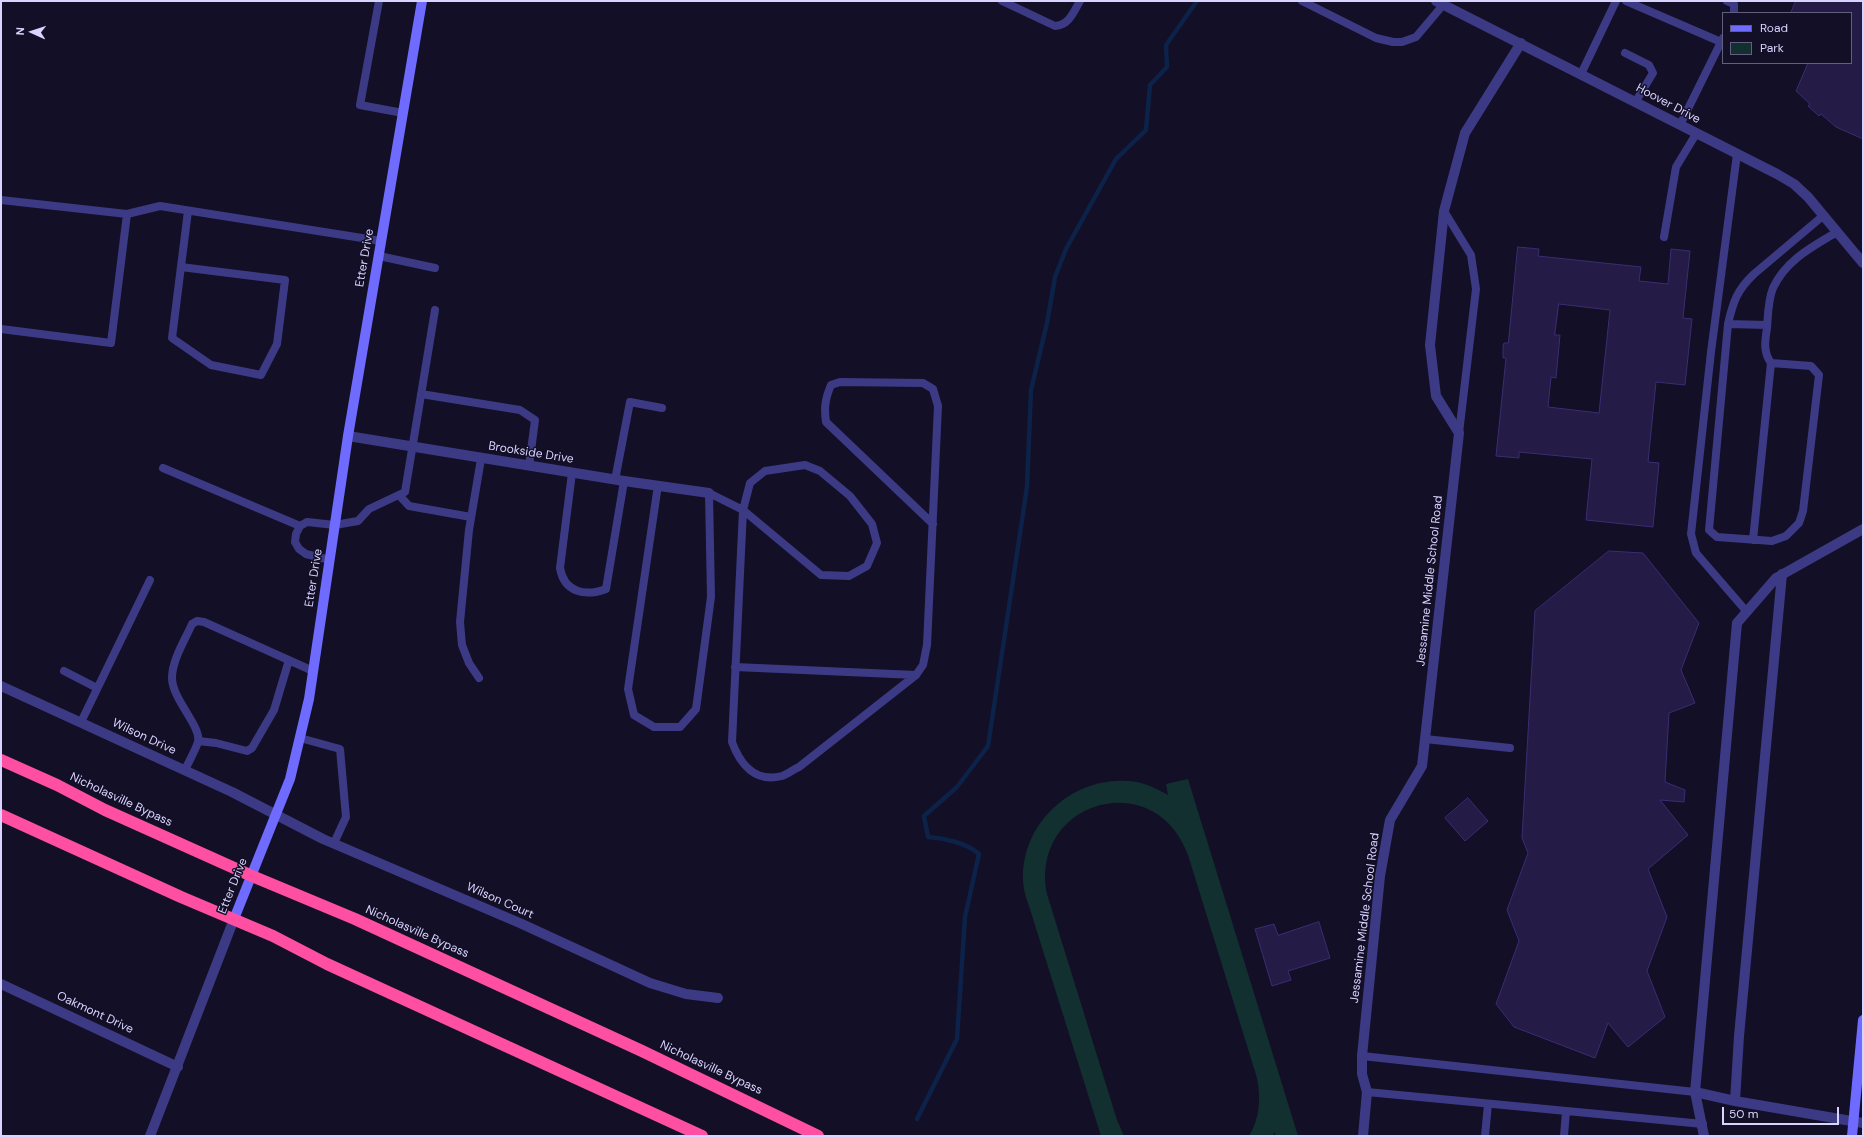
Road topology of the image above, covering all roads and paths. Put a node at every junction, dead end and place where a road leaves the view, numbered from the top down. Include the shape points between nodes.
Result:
1 (379, 1) edge
2 (422, 1) edge
3 (1002, 1) edge
4 (1080, 1) edge
5 (1302, 1) edge
6 (1616, 1) edge
7 (1626, 1) edge
8 (1727, 1) edge
9 (1438, 2) edge
10 (1734, 12) edge
11 (1722, 40) edge
12 (1521, 44) junction
13 (1624, 53) dead end
14 (1581, 74) junction
15 (1636, 102) junction
16 (403, 113) junction
17 (1680, 125) junction
18 (1696, 134) junction
19 (1737, 154) junction
20 (1, 200) edge
21 (188, 211) junction
22 (1444, 211) junction
23 (127, 214) junction
24 (1824, 215) junction
25 (1837, 232) junction
26 (1664, 237) dead end
27 (381, 241) junction
28 (379, 256) junction
29 (1863, 262) edge
30 (181, 267) junction
31 (435, 268) dead end
32 (435, 310) dead end
33 (1728, 324) junction
34 (1767, 325) junction
35 (1, 329) edge
36 (1771, 363) junction
37 (421, 394) junction
38 (662, 408) dead end
39 (1459, 433) junction
40 (348, 436) junction
41 (412, 448) junction
42 (481, 459) junction
43 (528, 466) junction
44 (163, 468) dead end
45 (572, 473) junction
46 (619, 480) junction
47 (658, 485) junction
48 (709, 493) junction
49 (398, 495) junction
50 (743, 510) junction
51 (471, 517) junction
52 (932, 524) junction
53 (335, 525) junction
54 (300, 526) junction
55 (1863, 530) edge
56 (1753, 540) junction
57 (330, 560) junction
58 (1782, 574) junction
59 (150, 580) dead end
60 (1747, 612) junction
61 (289, 660) junction
62 (735, 667) junction
63 (313, 670) junction
64 (64, 671) dead end
65 (916, 675) junction
66 (479, 678) dead end
67 (1, 686) edge
68 (98, 688) junction
69 (81, 722) junction
70 (300, 738) junction
71 (1425, 740) junction
72 (198, 741) junction
73 (1510, 748) dead end
74 (1, 760) edge
75 (185, 770) junction
76 (276, 813) junction
77 (1, 815) edge
78 (334, 843) junction
79 (252, 876) junction
80 (234, 919) junction
81 (1, 984) edge
82 (718, 998) dead end
83 (1863, 1020) edge
84 (1362, 1056) junction
85 (178, 1067) junction
86 (1368, 1092) junction
87 (1695, 1092) junction
88 (1735, 1101) junction
89 (1488, 1104) junction
90 (1566, 1111) junction
91 (1858, 1122) edge
92 (1703, 1124) junction
93 (150, 1136) edge
94 (702, 1136) edge
95 (818, 1136) edge
96 (1363, 1136) edge
97 (1485, 1136) edge
98 (1564, 1136) edge
99 (1704, 1136) edge
100 (1852, 1136) edge

1 - 16 lane via 360,105
2 - 16 street, Etter Drive
3 - 4 lane via 1055,26 1062,26 1069,20
5 - 9 lane via 1376,38 1393,42 1416,37
6 - 14 lane
7 - 11 lane
8 - 10 lane via 1734,4
9 - 12 street, Hoover Drive
11 - 17 lane
12 - 14 street, Hoover Drive
12 - 22 street via 1465,133
13 - 15 lane via 1649,65 1653,73
14 - 15 street, Hoover Drive
15 - 17 street, Hoover Drive
16 - 27 street, Etter Drive
17 - 18 street, Hoover Drive
18 - 19 street, Hoover Drive
18 - 26 lane via 1676,167
19 - 24 street, Hoover Drive via 1794,184
19 - 60 lane via 1711,352 1691,534 1696,553
20 - 23 lane
21 - 23 lane via 160,206
21 - 27 lane
21 - 30 lane
22 - 39 street via 1430,345 1436,396
22 - 39 lane via 1471,255 1476,288
23 - 35 lane via 111,342
24 - 25 street, Hoover Drive
24 - 33 lane via 1743,284 1733,301
25 - 29 street, Hoover Drive
25 - 34 lane via 1800,254 1781,274 1773,290
27 - 28 street, Etter Drive
28 - 31 lane
28 - 40 street, Etter Drive
30 - 30 lane via 172,338 211,364 261,375 277,344 285,280
32 - 37 lane
33 - 34 lane
33 - 56 lane via 1709,530 1717,537
34 - 36 lane via 1766,356
36 - 56 lane
36 - 56 lane via 1811,366 1819,375 1803,511 1799,523 1786,536 1772,541
37 - 41 lane
37 - 43 lane via 520,410 535,420
38 - 46 lane via 630,402
39 - 71 street, Jessamine Middle School Road
40 - 41 street, Brookside Drive
40 - 53 street, Etter Drive
41 - 42 street, Brookside Drive
41 - 49 lane via 405,492
42 - 43 street, Brookside Drive
42 - 51 lane
43 - 45 street, Brookside Drive
44 - 54 lane
45 - 46 street, Brookside Drive
45 - 46 lane via 560,568 562,579 568,587 582,592 606,589
46 - 47 street, Brookside Drive
47 - 48 street, Brookside Drive
47 - 48 lane via 628,689 634,715 654,727 680,727 696,709 710,597
48 - 50 lane
49 - 51 lane via 409,506
49 - 53 lane via 369,509 358,521
50 - 50 lane via 750,483 765,471 805,466 820,471 850,496 872,524 877,543 867,566 849,576 821,575
50 - 62 lane
51 - 66 lane via 460,622 462,645
52 - 52 lane via 938,406 933,389 923,383 840,382 831,385 825,398 826,422
52 - 65 lane via 927,645 923,665
53 - 54 lane via 308,522
53 - 57 street, Etter Drive
54 - 57 lane via 295,542 299,549 306,554
55 - 58 street
57 - 63 street, Etter Drive
58 - 60 street
58 - 88 street
59 - 68 lane
60 - 87 street via 1737,622
61 - 63 lane
61 - 72 lane via 274,710 252,748 246,751
61 - 72 lane via 204,622 197,621 192,624 172,679 175,693 197,730
62 - 65 lane
62 - 65 lane via 732,742 739,759 750,770 764,777 782,776 799,767
63 - 70 street, Etter Drive
64 - 68 lane
67 - 69 street, Wilson Drive
68 - 69 lane
69 - 75 street, Wilson Drive
70 - 76 street, Etter Drive via 290,779
70 - 78 lane via 340,750 346,817
71 - 73 lane
71 - 84 street, Jessamine Middle School Road via 1422,766 1390,820 1380,876
72 - 75 lane
74 - 79 highway, Nicholasville Bypass
75 - 76 street, Wilson Drive
76 - 78 street, Wilson Court
76 - 79 street, Etter Drive
77 - 80 highway
78 - 82 street, Wilson Court via 522,924 650,983 686,994
79 - 80 street, Etter Drive
79 - 95 highway, Nicholasville Bypass via 368,925 635,1047
80 - 85 street, Etter Drive
80 - 94 highway
81 - 85 street, Oakmont Drive
83 - 91 street
84 - 86 street, Jessamine Middle School Road via 1362,1074
84 - 87 lane
85 - 93 street, Etter Drive
86 - 89 lane
86 - 96 street, Jessamine Middle School Road
87 - 88 street
87 - 92 street
88 - 91 street
89 - 90 lane
89 - 97 lane
90 - 92 lane
90 - 98 lane
91 - 100 street
92 - 99 street

